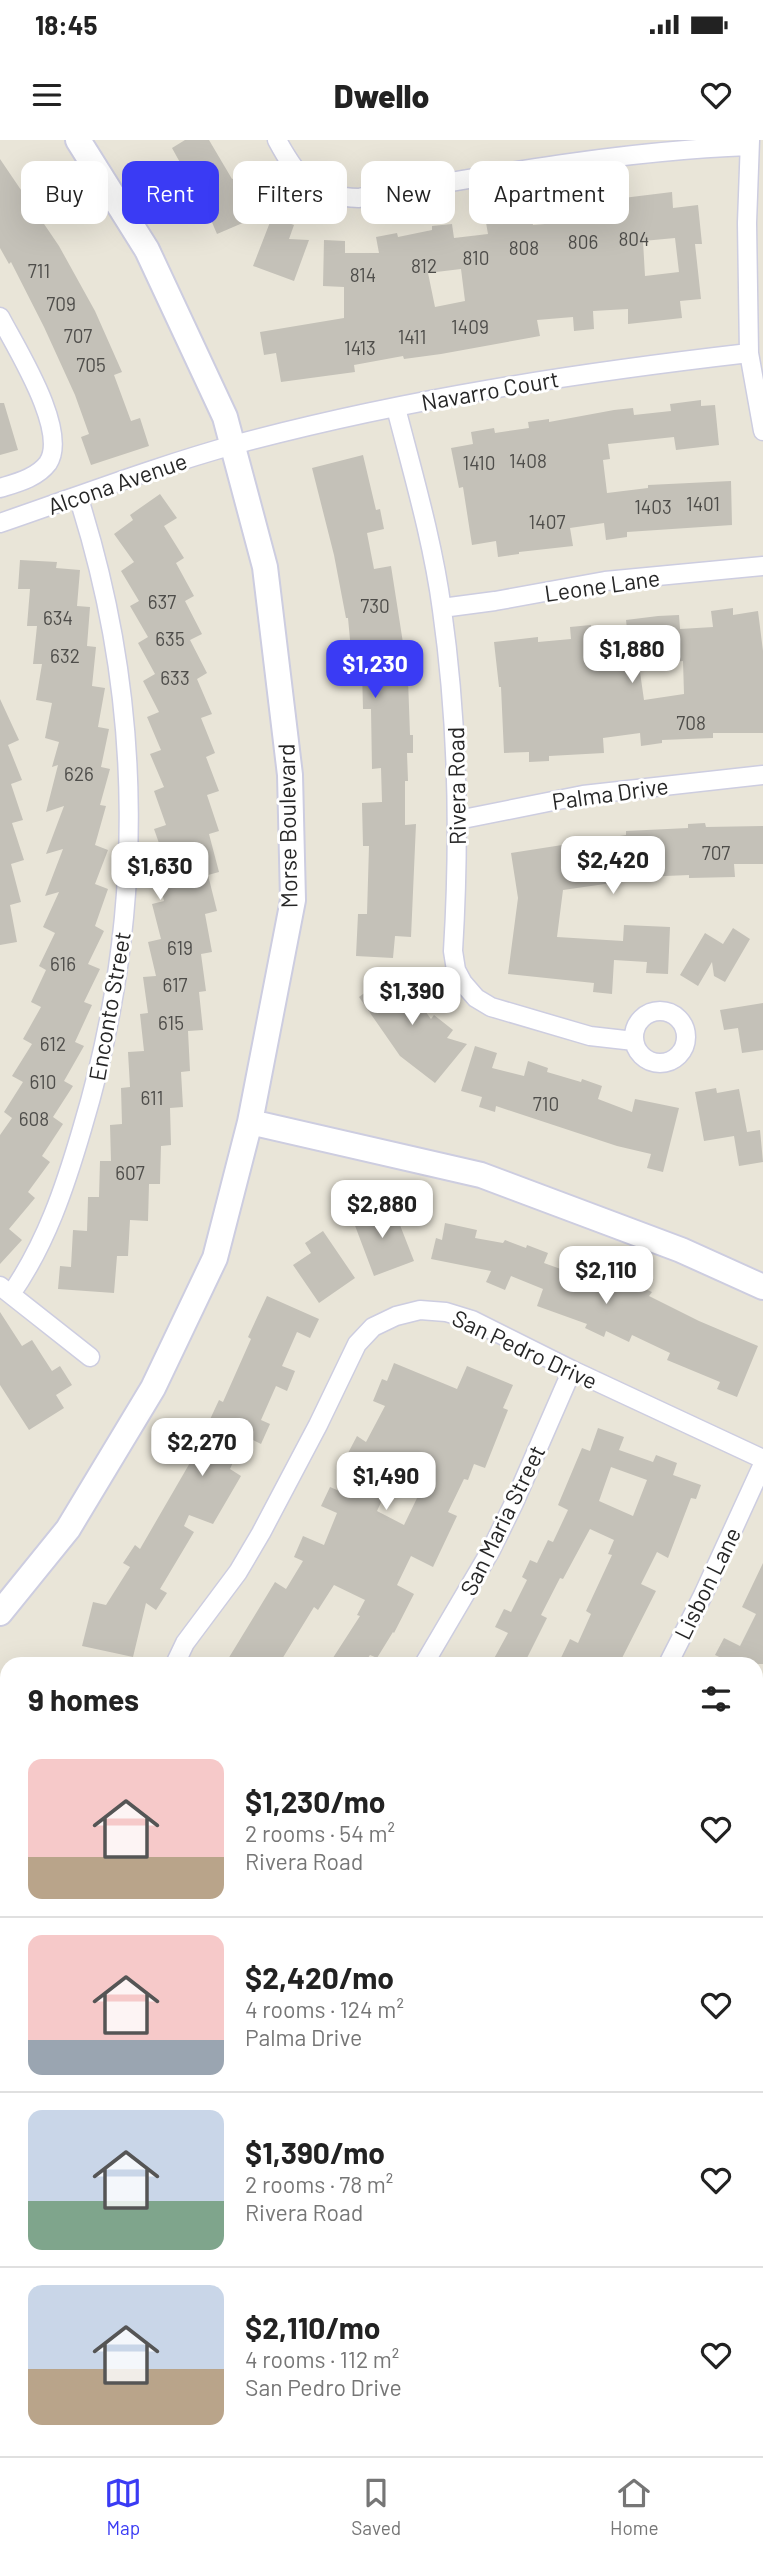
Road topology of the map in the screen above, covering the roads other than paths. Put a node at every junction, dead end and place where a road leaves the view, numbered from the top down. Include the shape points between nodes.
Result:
1 (78, 140) edge
2 (277, 140) edge
3 (750, 143) edge
4 (0, 317) edge
5 (749, 353) junction
6 (396, 408) junction
7 (763, 431) edge
8 (234, 445) junction
9 (0, 488) edge
10 (78, 496) junction
11 (0, 523) edge
12 (763, 566) edge
13 (442, 608) junction
14 (763, 775) edge
15 (458, 820) junction
16 (634, 1041) dead end
17 (250, 1122) junction
18 (763, 1287) edge
19 (6, 1290) edge
20 (90, 1357) dead end
21 (572, 1370) junction
22 (763, 1462) edge
23 (0, 1613) edge
24 (178, 1657) edge
25 (428, 1657) edge
26 (672, 1657) edge

1 - 8 street, Morse Boulevard via 146,250
2 - 3 street via 302,178 318,190 359,198 510,172
3 - 5 street
4 - 9 street via 54,433 49,461 41,471
5 - 6 street, Navarro Court via 480,390
5 - 7 street
6 - 8 street, Navarro Court
6 - 13 street, Rivera Road
8 - 10 street, Alcona Avenue
8 - 17 street, Morse Boulevard via 265,567 290,775 293,900
10 - 11 street, Alcona Avenue
10 - 19 street, Enconto Street via 90,533 121,691 129,778 128,888 113,1007 86,1117 44,1238 28,1270
12 - 13 street, Leone Lane via 605,581
13 - 15 street, Rivera Road via 454,702
14 - 15 street, Palma Drive via 594,794
15 - 16 street, Rivera Road via 453,951 463,983 491,1007 590,1036
17 - 18 street via 481,1175 681,1250
17 - 23 street, Morse Boulevard via 215,1258 153,1388 68,1529
19 - 20 street
21 - 22 street, San Pedro Drive
21 - 24 street, San Pedro Drive via 472,1320 446,1312 420,1310 373,1327 357,1344 261,1533
21 - 25 street, San Maria Street via 491,1550
22 - 26 street, Lisbon Lane

